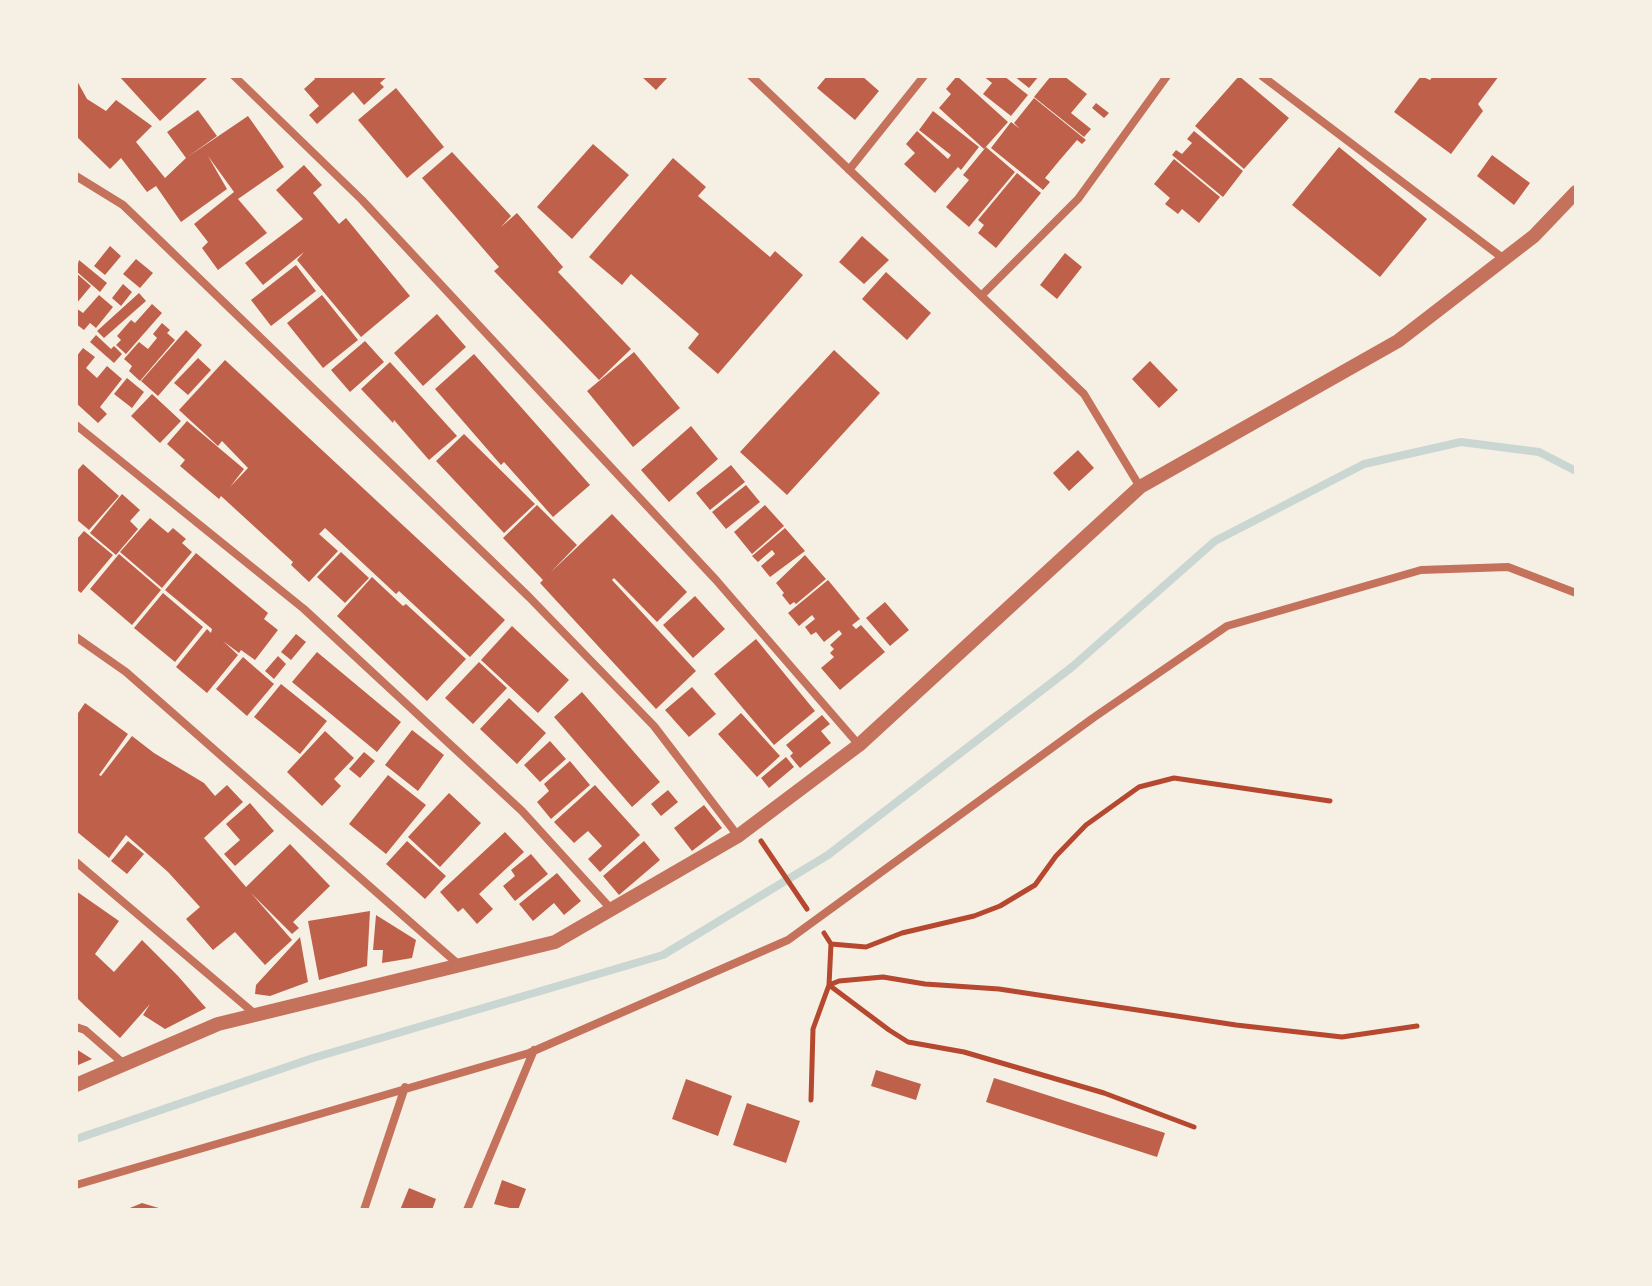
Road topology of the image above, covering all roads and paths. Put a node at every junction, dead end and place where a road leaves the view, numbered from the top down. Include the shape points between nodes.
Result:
1 (234, 76) edge
2 (751, 76) edge
3 (924, 76) edge
4 (1167, 76) edge
5 (1262, 76) edge
6 (849, 170) junction
7 (76, 176) edge
8 (1576, 192) edge
9 (1504, 259) junction
10 (981, 296) junction
11 (76, 425) edge
12 (1140, 487) junction
13 (1576, 593) edge
14 (76, 637) edge
15 (859, 745) junction
16 (1330, 801) dead end
17 (738, 836) junction
18 (765, 848) dead end
19 (76, 862) edge
20 (612, 910) junction
21 (817, 922) junction
22 (831, 944) junction
23 (459, 965) junction
24 (829, 985) junction
25 (255, 1015) junction
26 (1417, 1026) dead end
27 (76, 1027) edge
28 (534, 1050) junction
29 (124, 1064) junction
30 (76, 1085) edge
31 (405, 1087) junction
32 (811, 1100) dead end
33 (1194, 1127) dead end
34 (76, 1185) edge
35 (364, 1210) edge
36 (467, 1210) edge

1 - 15 street via 362,200 716,580
2 - 6 street
3 - 6 street
4 - 10 street via 1078,199
5 - 9 street
6 - 10 street
7 - 17 street via 123,205 529,597 654,726
8 - 9 street
9 - 12 street via 1398,341
10 - 12 street via 1084,394
11 - 20 street via 304,609 522,811
12 - 15 street
13 - 21 street via 1508,567 1421,570 1227,626
14 - 23 street via 126,672
15 - 17 street
16 - 22 path via 1174,778 1139,787 1086,825 1035,885 1000,906 866,947
17 - 20 street
18 - 21 path
19 - 25 street
20 - 23 street via 555,942
21 - 22 path
21 - 28 street via 788,940
22 - 24 path
23 - 25 street
24 - 26 path via 883,977 1342,1037
24 - 32 path via 813,1029
24 - 33 path via 908,1042 964,1052 1104,1093
25 - 29 street via 218,1024
27 - 29 street
28 - 31 street
28 - 36 street
29 - 30 street
31 - 34 street
31 - 35 street

